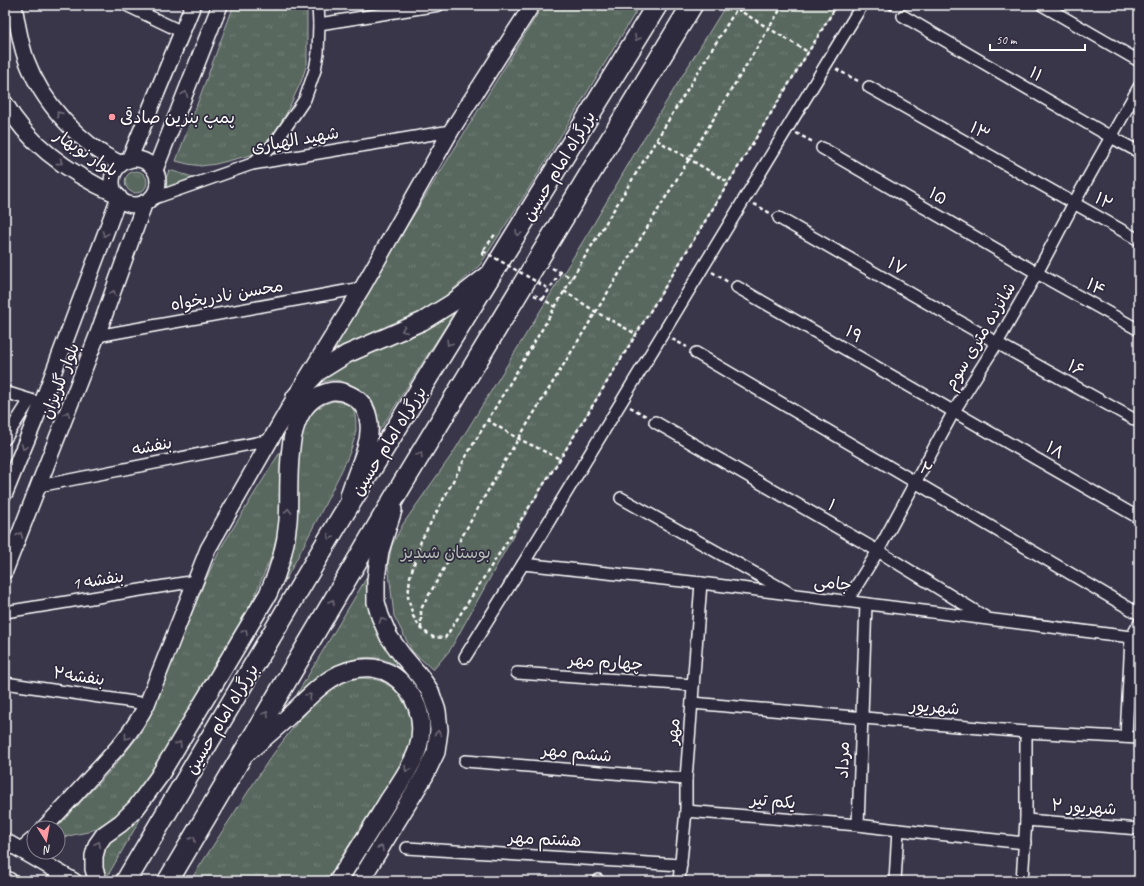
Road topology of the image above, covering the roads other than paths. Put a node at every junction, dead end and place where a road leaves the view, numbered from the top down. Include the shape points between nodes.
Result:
1 (14, 5) edge
2 (126, 5) edge
3 (193, 5) edge
4 (220, 5) edge
5 (318, 5) edge
6 (438, 5) edge
7 (532, 5) edge
8 (657, 5) edge
9 (692, 5) edge
10 (862, 5) edge
11 (1042, 5) edge
12 (903, 16) dead end
13 (319, 24) junction
14 (182, 32) junction
15 (1139, 61) edge
16 (869, 87) road end
17 (1139, 87) edge
18 (5, 104) edge
19 (451, 131) junction
20 (1111, 137) junction
21 (822, 148) road end
22 (1139, 152) edge
23 (125, 162) junction
24 (252, 164) junction
25 (155, 170) junction
26 (118, 196) junction
27 (147, 201) junction
28 (1074, 203) junction
29 (779, 218) road end
30 (1139, 240) edge
31 (495, 270) junction
32 (1037, 273) junction
33 (737, 287) road end
34 (362, 288) junction
35 (1139, 330) edge
36 (97, 336) junction
37 (997, 343) junction
38 (696, 353) road end
39 (5, 392) edge
40 (295, 397) junction
41 (36, 401) junction
42 (954, 411) junction
43 (656, 422) road end
44 (1139, 422) edge
45 (5, 439) edge
46 (271, 440) junction
47 (403, 483) junction
48 (916, 483) junction
49 (39, 486) junction
50 (5, 493) edge
51 (621, 498) dead end
52 (341, 518) junction
53 (1139, 518) edge
54 (878, 551) junction
55 (523, 564) junction
56 (5, 571) edge
57 (196, 581) junction
58 (701, 583) junction
59 (793, 595) junction
60 (846, 601) junction
61 (866, 604) junction
62 (5, 612) edge
63 (1139, 614) edge
64 (989, 620) junction
65 (1139, 624) edge
66 (1135, 638) edge
67 (465, 657) dead end
68 (517, 673) dead end
69 (5, 683) edge
70 (693, 685) junction
71 (692, 703) junction
72 (147, 704) junction
73 (862, 718) junction
74 (1026, 732) junction
75 (1126, 737) junction
76 (1139, 738) edge
77 (239, 760) junction
78 (465, 761) dead end
79 (686, 779) junction
80 (686, 811) junction
81 (51, 820) edge
82 (1026, 820) junction
83 (858, 825) junction
84 (1139, 829) edge
85 (898, 830) junction
86 (5, 841) edge
87 (1025, 843) junction
88 (26, 846) edge
89 (407, 848) dead end
90 (21, 850) junction
91 (680, 865) junction
92 (171, 877) edge
93 (5, 878) edge
94 (10, 881) edge
95 (74, 881) edge
96 (98, 881) edge
97 (126, 881) edge
98 (338, 881) edge
99 (360, 881) edge
100 (679, 881) edge
101 (895, 881) edge
102 (1022, 881) edge

23 -> 1 main road, بلوار نوبهار via 103,154 76,133 49,102 26,60
2 - 14 street
3 - 14 main road
25 -> 4 main road
5 - 13 street
6 - 13 street
7 - 19 main road
8 -> 31 highway, بزرگراه امام حسین
47 -> 9 highway, بزرگراه امام حسین
10 - 55 street
11 - 15 street
12 - 20 street, ۱۱
13 - 24 street via 315,70 305,99 275,143
14 - 23 main road
16 - 28 street, ۱۳
17 - 20 street, شانزده متری سوم
18 -> 26 main road, بلوار نوبهار via 23,128 52,156 84,178
19 - 24 street, شهید الهیاری
19 - 34 main road
20 - 22 street, ۱۱
20 - 28 street, شانزده متری سوم
21 - 32 street, ۱۵
23 - 25 main road via 135,159 146,162
23 - 26 main road via 116,169 114,175 114,189
24 - 27 street, شهید الهیاری
25 - 27 main road via 157,189
26 - 27 main road via 132,204
26 -> 41 main road, بلوار گلریزان
36 -> 27 main road, بلوار گلریزان
28 - 30 street, ۱۲
28 - 32 street, شانزده متری سوم
29 - 37 street, ۱۷
31 -> 40 main road via 452,303 423,321 347,354 318,372
31 -> 52 highway, بزرگراه امام حسین
32 - 35 street, ۱۴
32 - 37 street, شانزده متری سوم
33 - 42 street, ۱۹
34 - 36 street, محسن نادریخواه
34 - 40 main road
49 -> 36 main road, بلوار گلریزان
37 - 42 street, شانزده متری سوم
37 - 44 street, ۱۶
38 - 48 street, ۲
39 - 41 street
40 - 46 main road
41 - 45 street
41 -> 50 main road, بلوار گلریزان
42 - 48 street, شانزده متری سوم
42 - 53 street, ۱۸
43 - 54 street, ۱
46 - 49 street, بنفشه
46 - 57 main road via 208,549
77 -> 47 highway, بزرگراه امام حسین
99 -> 47 main road via 425,775 436,752 439,730 437,711 430,691 389,637 376,602 380,551
48 - 54 street, شانزده متری سوم
48 - 63 street, ۲
56 -> 49 main road, بلوار گلریزان
51 - 59 street
96 -> 52 main road via 94,869 96,845 136,808 158,778 268,594 284,547 288,521 290,458 297,421 309,404 330,391 341,391 353,396 364,406 369,423 366,448
52 -> 97 highway, بزرگراه امام حسین
54 - 60 street, شانزده متری سوم
54 - 64 street, ۱
55 - 58 street, جامی
55 - 67 street
57 - 62 street, بنفشه 1
57 - 72 main road
58 - 59 street, جامی
58 - 70 street, مهر
59 - 60 street, جامی
60 - 61 street, جامی
61 - 64 street, جامی
61 - 73 street, مرداد
64 - 66 street, جامی
65 - 66 street
66 - 75 street
68 - 70 street, چهارم مهر
69 - 72 street, بنفشه۲
70 - 71 street, مهر
71 - 73 street, شهریور
71 - 79 street, مهر
72 -> 81 main road via 140,719 116,751
73 - 74 street, شهریور
73 - 83 street, مرداد
74 - 75 street, شهریور
74 - 82 street
75 - 76 street, شهریور
92 -> 77 highway, بزرگراه امام حسین
77 -> 98 main road via 317,688 338,675 363,667 378,669 391,674 406,687 413,698 420,719 417,750 397,788
78 - 79 street, ششم مهر
79 - 80 street, مهر
80 - 83 street, یکم تیر
80 - 91 street, مهر
82 - 84 street, شهریور ۲
82 - 87 street
83 - 85 street
85 - 87 street
85 - 101 street
86 - 90 main road
87 - 102 street
88 - 90 main road
89 - 91 street, هشتم مهر
90 - 95 main road
91 - 100 street, مهر
93 - 94 main road

